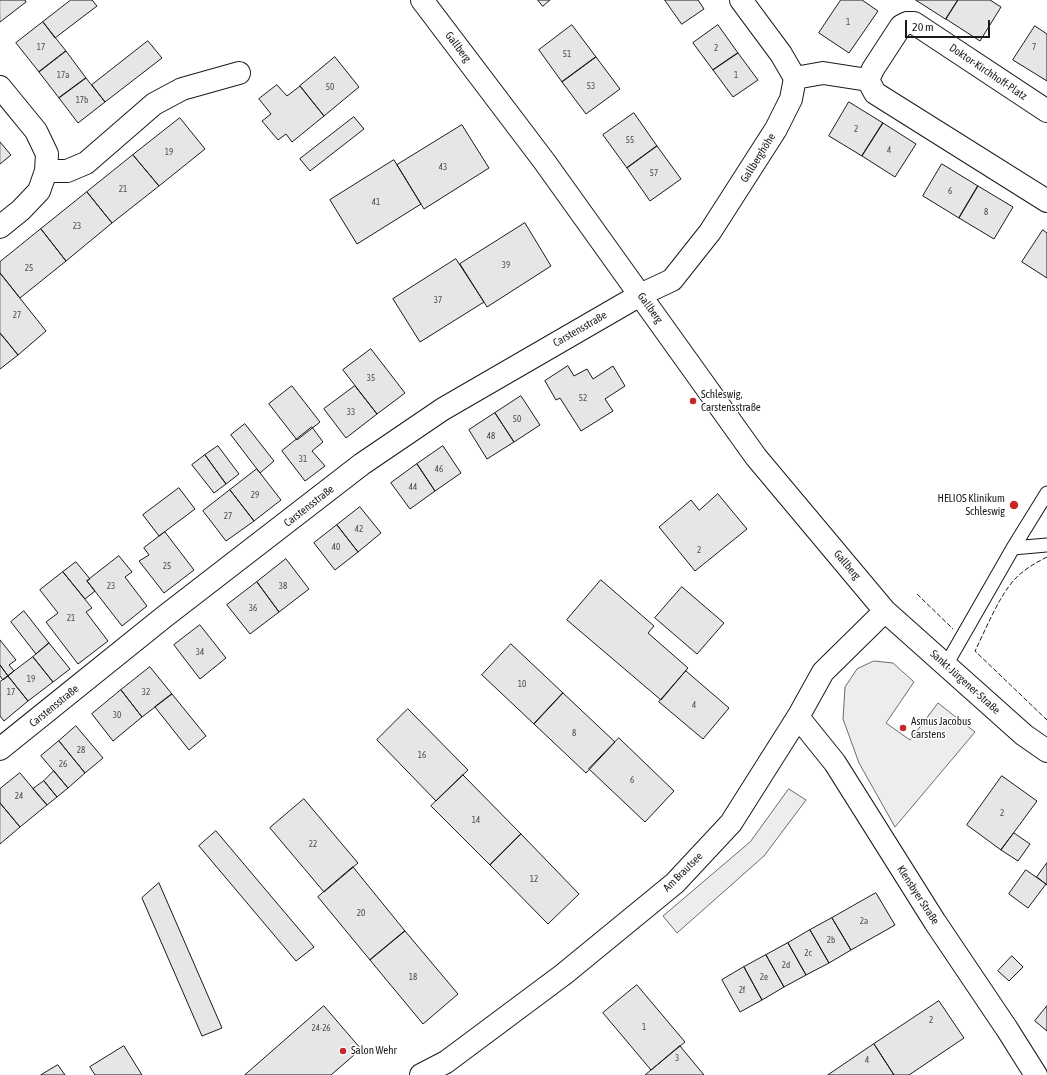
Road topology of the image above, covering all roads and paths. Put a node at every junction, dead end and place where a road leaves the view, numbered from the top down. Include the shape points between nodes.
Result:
1 (422, 0) edge
2 (741, 0) edge
3 (239, 73) dead end
4 (795, 78) junction
5 (868, 80) junction
6 (0, 87) edge
7 (1047, 112) edge
8 (46, 171) junction
9 (1047, 200) edge
10 (0, 227) edge
11 (640, 295) junction
12 (1047, 493) edge
13 (1047, 545) edge
14 (1013, 548) junction
15 (885, 611) junction
16 (946, 665) junction
17 (798, 717) junction
18 (0, 749) edge
19 (1047, 751) edge
20 (421, 1075) edge
21 (1036, 1075) edge

1 - 11 street, Gallberg via 544,161
2 - 4 street via 781,54
3 - 8 street via 182,90 154,104 86,163 67,171
4 - 5 street via 823,73
4 - 11 street, Gallberghöhe via 791,99 776,129 710,232 672,280
5 - 7 street, Doktor-Kirchhoff-Platz via 901,26 914,23
5 - 9 street via 875,93
6 - 8 street via 36,131 47,154
8 - 10 street via 39,191
11 - 15 street, Gallberg via 756,457
11 - 18 street, Carstensstraße via 443,409 362,464 164,617
12 - 14 lane
13 - 14 lane
14 - 16 lane
15 - 16 street, Sankt-Jürgener-Straße
15 - 17 street, Am Brautsee via 823,672
16 - 19 street, Sankt-Jürgener-Straße via 1024,735
17 - 20 street, Am Brautsee via 731,823 675,883 564,974 446,1062
17 - 21 street, Klensbyer Straße via 835,763 935,922

